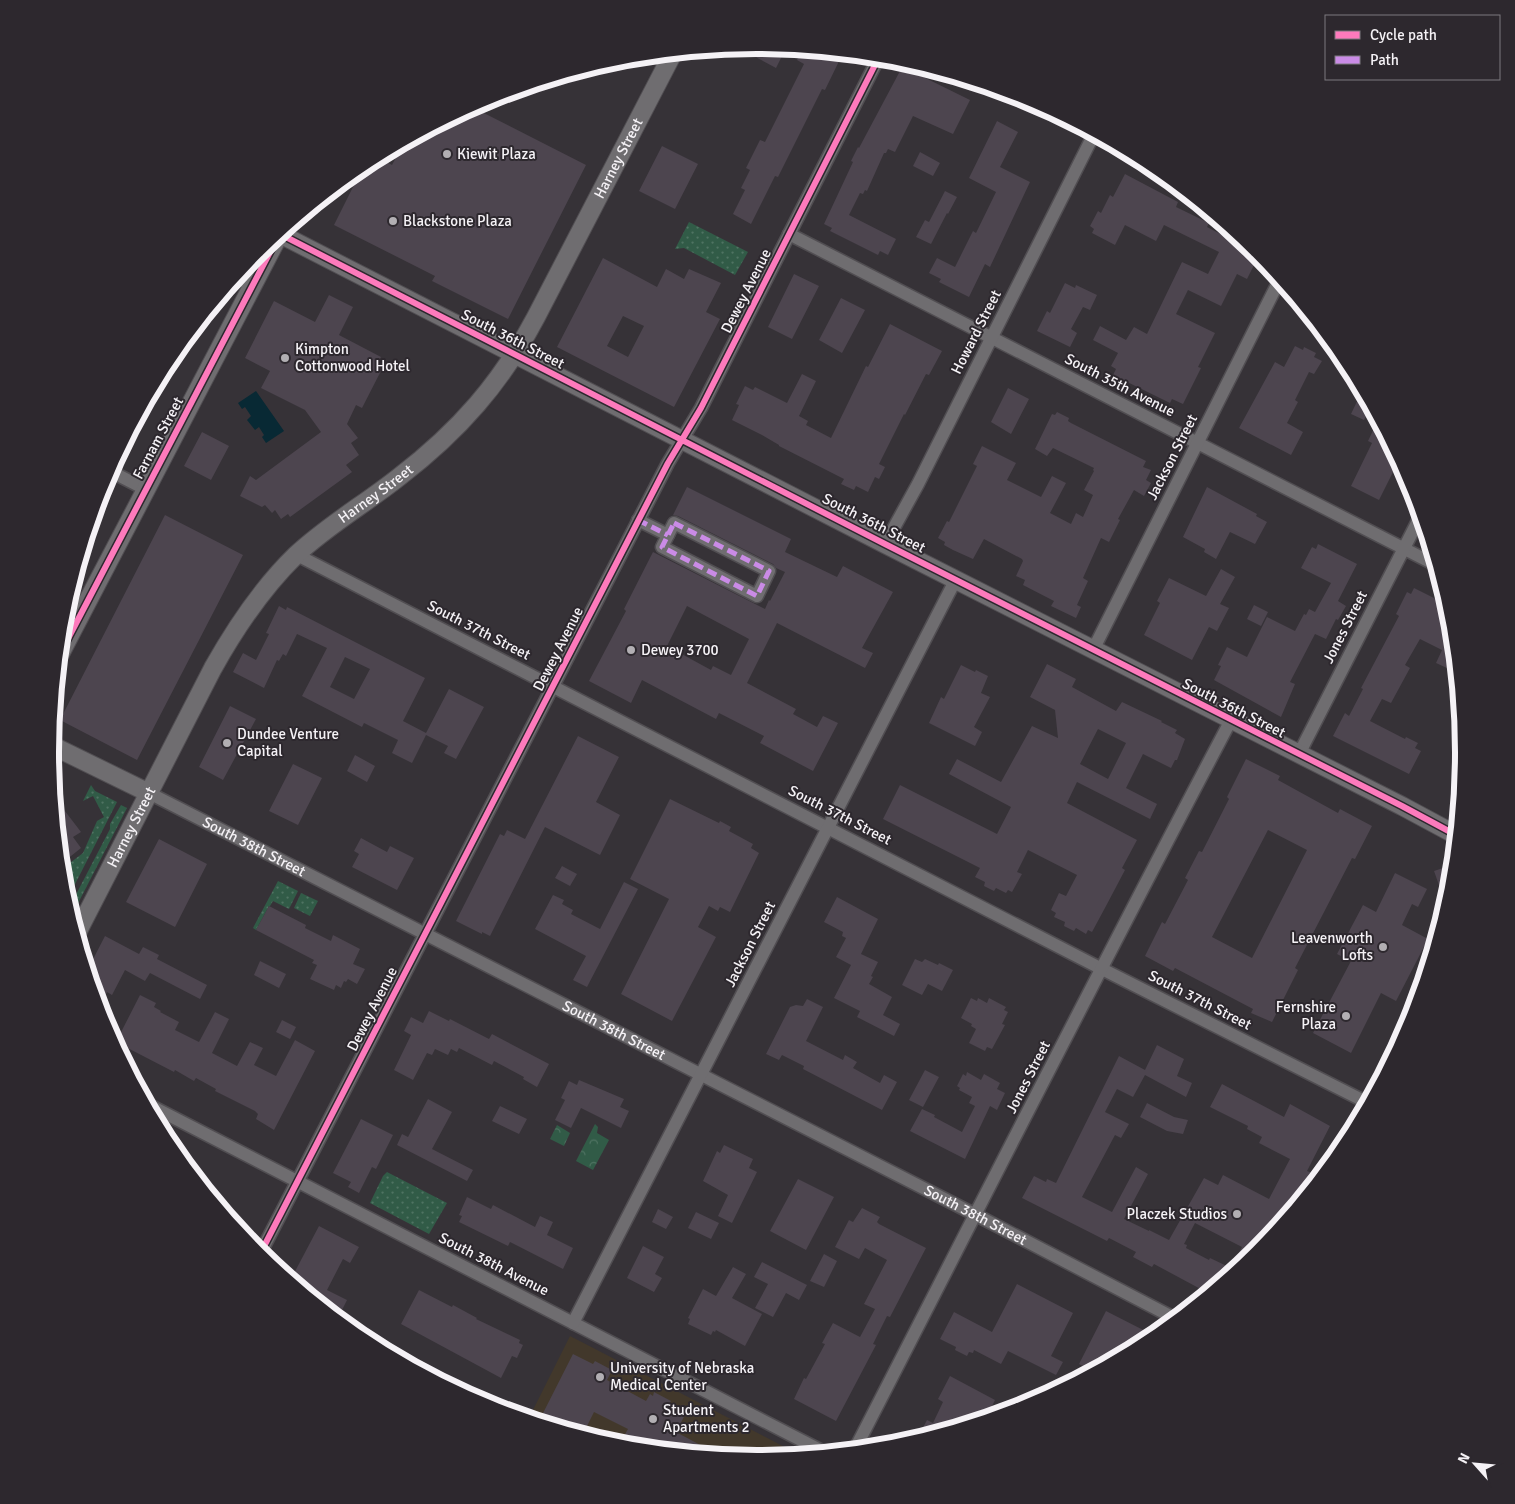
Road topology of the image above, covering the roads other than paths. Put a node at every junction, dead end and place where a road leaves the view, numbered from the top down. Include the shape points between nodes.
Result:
1 (670, 60) edge
2 (875, 64) edge
3 (1091, 139) edge
4 (790, 234) junction
5 (286, 237) edge
6 (244, 281) edge
7 (1276, 286) edge
8 (992, 337) junction
9 (516, 354) junction
10 (682, 438) junction
11 (1197, 442) junction
12 (117, 474) edge
13 (145, 489) junction
14 (638, 520) junction
15 (1417, 523) edge
16 (668, 535) junction
17 (885, 544) junction
18 (1404, 548) junction
19 (297, 554) junction
20 (1429, 561) edge
21 (956, 579) junction
22 (70, 635) edge
23 (1093, 650) junction
24 (553, 686) junction
25 (1231, 720) junction
26 (59, 749) edge
27 (1299, 754) junction
28 (149, 793) junction
29 (828, 827) junction
30 (1451, 832) edge
31 (81, 925) edge
32 (425, 933) junction
33 (1100, 968) junction
34 (701, 1074) junction
35 (1362, 1100) edge
36 (159, 1110) edge
37 (297, 1182) junction
38 (976, 1215) junction
39 (264, 1246) edge
40 (1169, 1316) edge
41 (573, 1324) junction
42 (858, 1443) edge
43 (815, 1448) edge

1 - 9 main road, Harney Street
2 - 4 street, Dewey Avenue
3 - 8 street, Howard Street
4 - 8 street, South 35th Avenue
4 - 10 street, Dewey Avenue via 701,408
5 - 9 main road, South 36th Street
6 - 13 main road, Farnam Street
7 - 11 street, Jackson Street
8 - 11 street, South 35th Avenue
8 - 17 street, Howard Street
9 - 10 main road, South 36th Street
9 - 19 main road, Harney Street via 478,404 433,450
10 - 14 street, Dewey Avenue
10 - 17 main road, South 36th Street
11 - 18 street, South 35th Avenue
11 - 23 street, Jackson Street
12 - 13 street
13 - 22 main road, Farnam Street
14 - 16 street
14 - 24 street, Dewey Avenue
15 - 18 street, Jones Street
16 - 16 street via 662,547 757,596 769,571 674,523
17 - 21 main road, South 36th Street
18 - 20 street, South 35th Avenue
18 - 27 street, Jones Street
19 - 24 street, South 37th Street
19 - 28 main road, Harney Street via 263,591 236,629
21 - 23 main road, South 36th Street
21 - 29 street, Jackson Street
23 - 25 main road, South 36th Street
24 - 29 street, South 37th Street
24 - 32 street, Dewey Avenue
25 - 27 main road, South 36th Street
25 - 33 street, Jones Street
26 - 28 main road, South 38th Street
27 - 30 main road, South 36th Street
28 - 31 main road, Harney Street
28 - 32 street, South 38th Street
29 - 33 street, South 37th Street
29 - 34 street, Jackson Street
32 - 34 street, South 38th Street
32 - 37 street, Dewey Avenue
33 - 35 street, South 37th Street
33 - 38 street, Jones Street
34 - 38 street, South 38th Street
34 - 41 street, Jackson Street
36 - 37 street, South 38th Avenue
37 - 39 street, Dewey Avenue
37 - 41 street, South 38th Avenue
38 - 40 street, South 38th Street
38 - 42 street, Jones Street
41 - 43 street, South 38th Avenue

